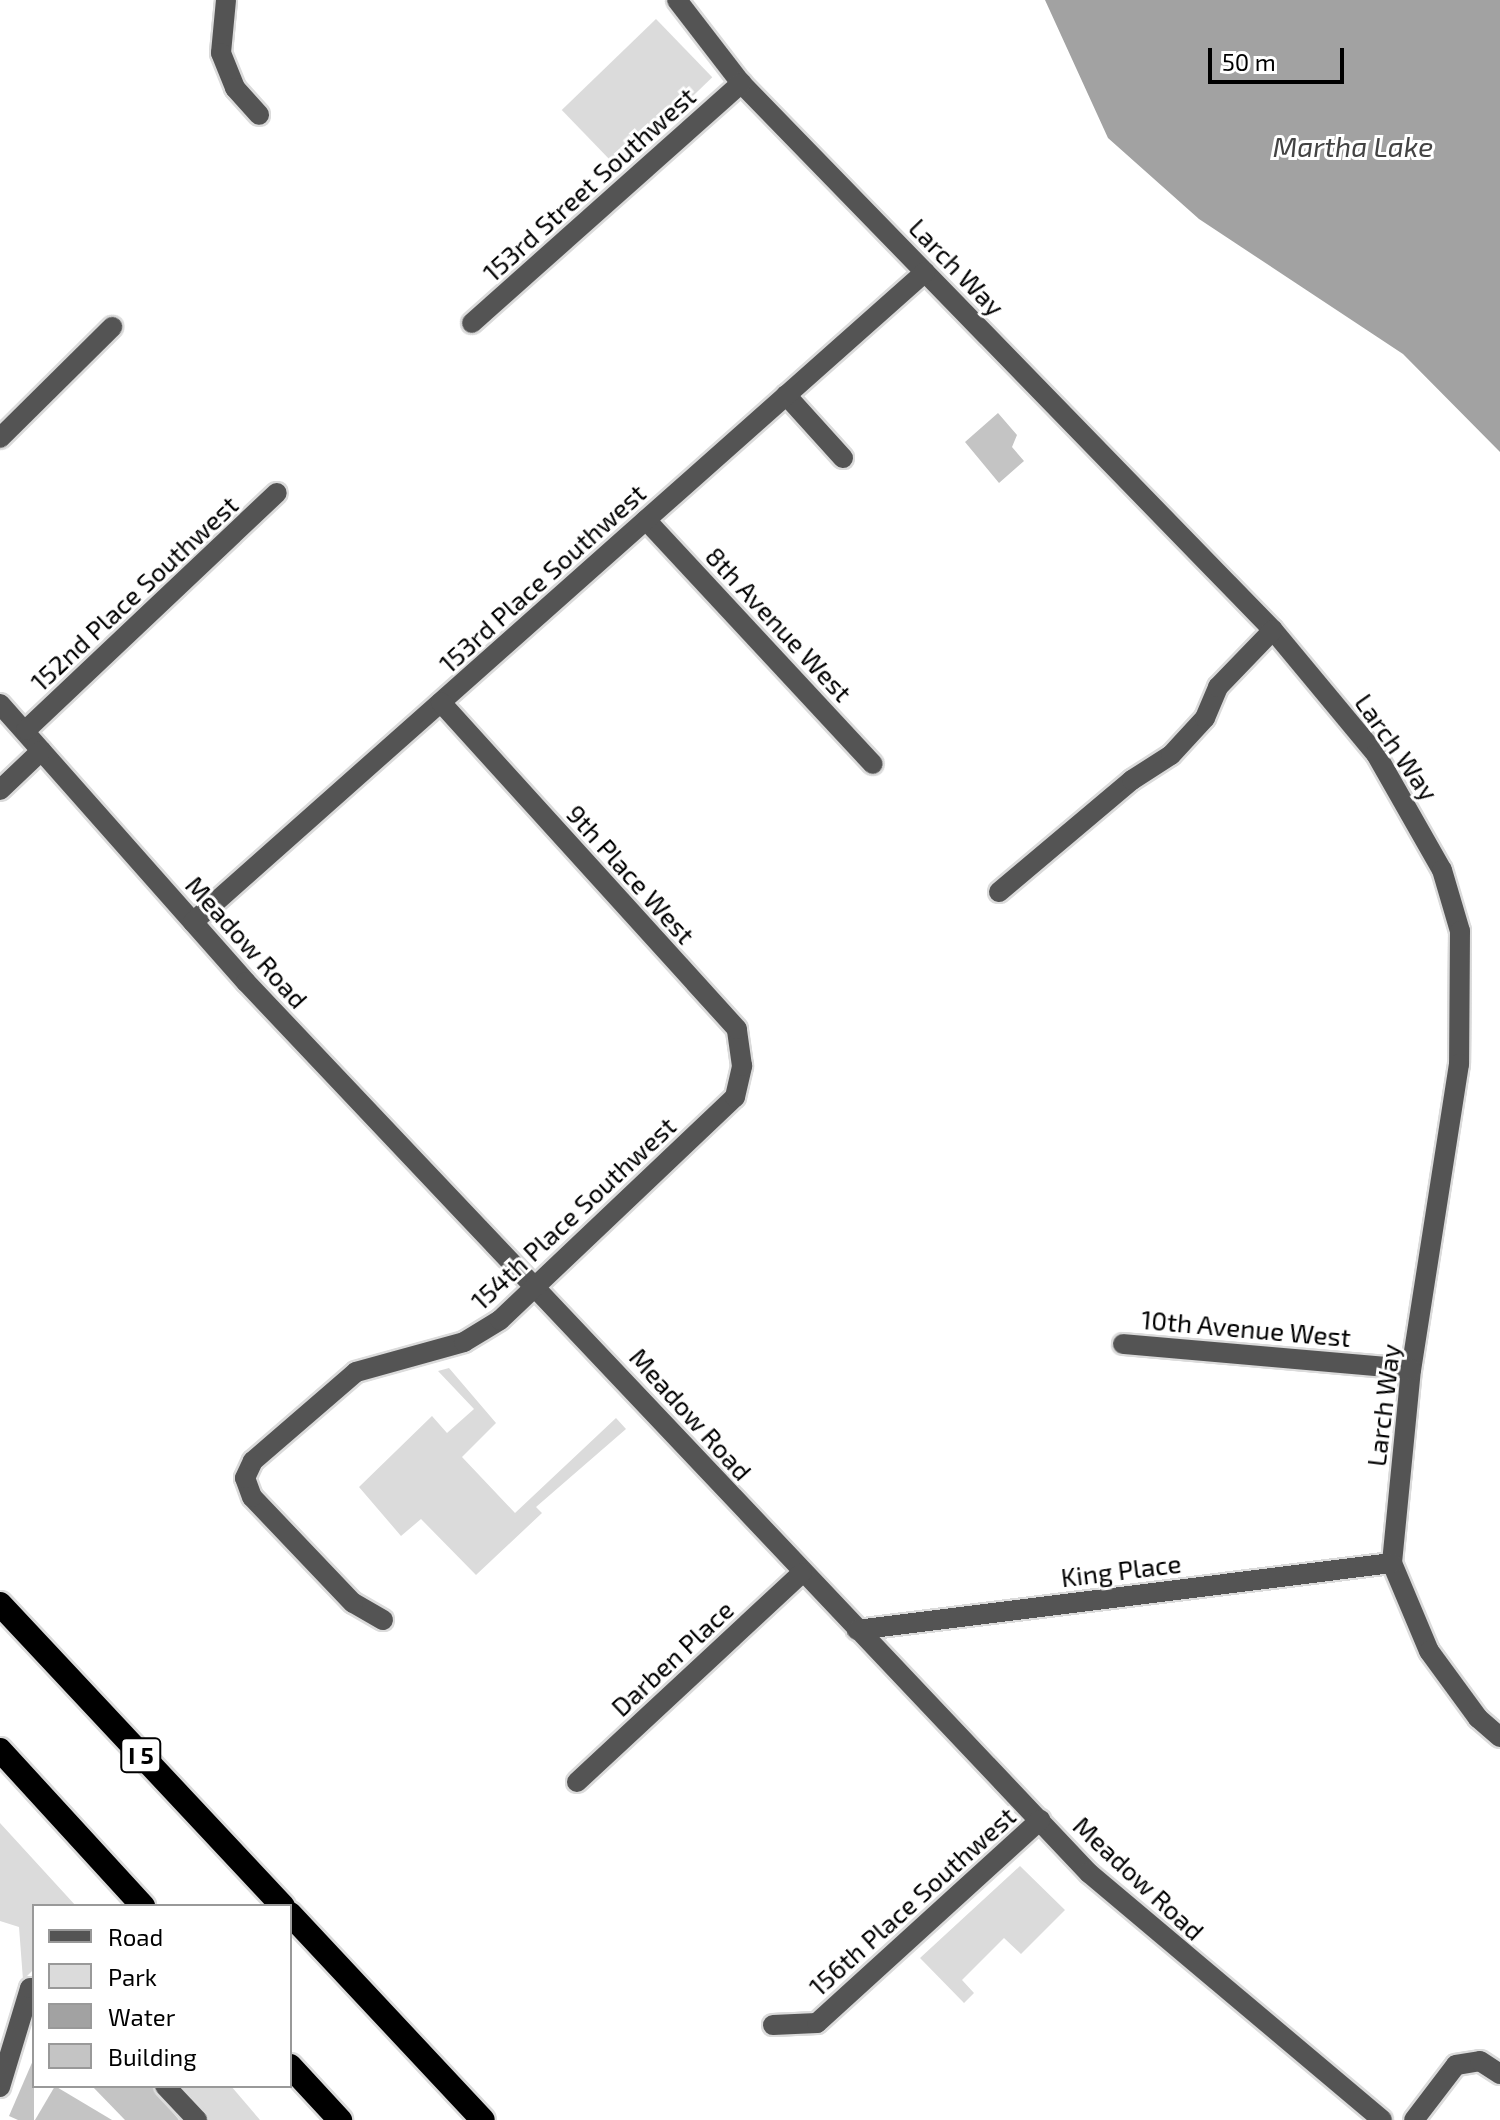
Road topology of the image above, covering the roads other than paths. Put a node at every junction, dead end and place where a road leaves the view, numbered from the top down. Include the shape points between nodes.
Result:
1 (226, 0) edge
2 (677, 0) edge
3 (741, 83) junction
4 (259, 115) dead end
5 (925, 272) junction
6 (472, 323) dead end
7 (112, 327) dead end
8 (786, 395) junction
9 (0, 438) edge
10 (843, 458) dead end
11 (277, 493) dead end
12 (646, 520) junction
13 (1273, 630) junction
14 (441, 702) junction
15 (0, 704) edge
16 (26, 730) junction
17 (41, 751) junction
18 (873, 764) dead end
19 (0, 790) edge
20 (999, 892) dead end
21 (193, 922) junction
22 (735, 1097) joint
23 (535, 1287) junction
24 (1123, 1344) dead end
25 (1411, 1369) junction
26 (1392, 1563) junction
27 (802, 1573) junction
28 (0, 1604) edge
29 (383, 1620) dead end
30 (857, 1630) junction
31 (1500, 1737) edge
32 (0, 1750) edge
33 (577, 1782) dead end
34 (1040, 1820) junction
35 (141, 1904) edge
36 (281, 1904) edge
37 (292, 1916) edge
38 (32, 1988) edge
39 (773, 2025) dead end
40 (292, 2068) edge
41 (1500, 2074) edge
42 (0, 2087) edge
43 (167, 2088) edge
44 (197, 2120) edge
45 (340, 2120) edge
46 (483, 2120) edge
47 (1382, 2120) edge
48 (1414, 2120) edge

1 - 4 street via 221,53 235,88
2 - 3 street, Larch Way
3 - 5 street, Larch Way
3 - 6 street, 153rd Street Southwest
5 - 8 street, 153rd Place Southwest
5 - 13 street, Larch Way
7 - 9 street
8 - 10 street
8 - 12 street, 153rd Place Southwest
11 - 16 street, 152nd Place Southwest
12 - 14 street, 153rd Place Southwest
12 - 18 street, 8th Avenue West
13 - 20 street via 1218,687 1205,718 1171,755 1132,780
13 - 25 street, Larch Way via 1376,754 1406,800 1442,870 1460,931 1459,1064
14 - 21 street, 153rd Place Southwest
14 - 22 street, 9th Place West via 737,1029 742,1066
15 - 16 street, Meadow Road
16 - 17 street, Meadow Road
17 - 19 street
17 - 21 street, Meadow Road
21 - 23 street, Meadow Road
22 - 23 street, 154th Place Southwest
23 - 27 street, Meadow Road
23 - 29 street, 154th Place Southwest via 473,1338 375,1364 336,1384 253,1461 245,1478 252,1497 353,1603
24 - 25 street, 10th Avenue West
25 - 26 street, Larch Way
26 - 30 street, King Place
26 - 31 street, Larch Way via 1429,1651 1478,1718
27 - 30 street, Meadow Road
27 - 33 street, Darben Place
28 - 36 highway, I 5
30 - 34 street, Meadow Road
32 - 35 highway
34 - 39 street, 156th Place Southwest via 817,2023
34 - 47 street, Meadow Road via 1089,1873
37 - 46 highway
38 - 42 street
40 - 45 highway
41 - 48 street via 1480,2061 1456,2065
43 - 44 street

